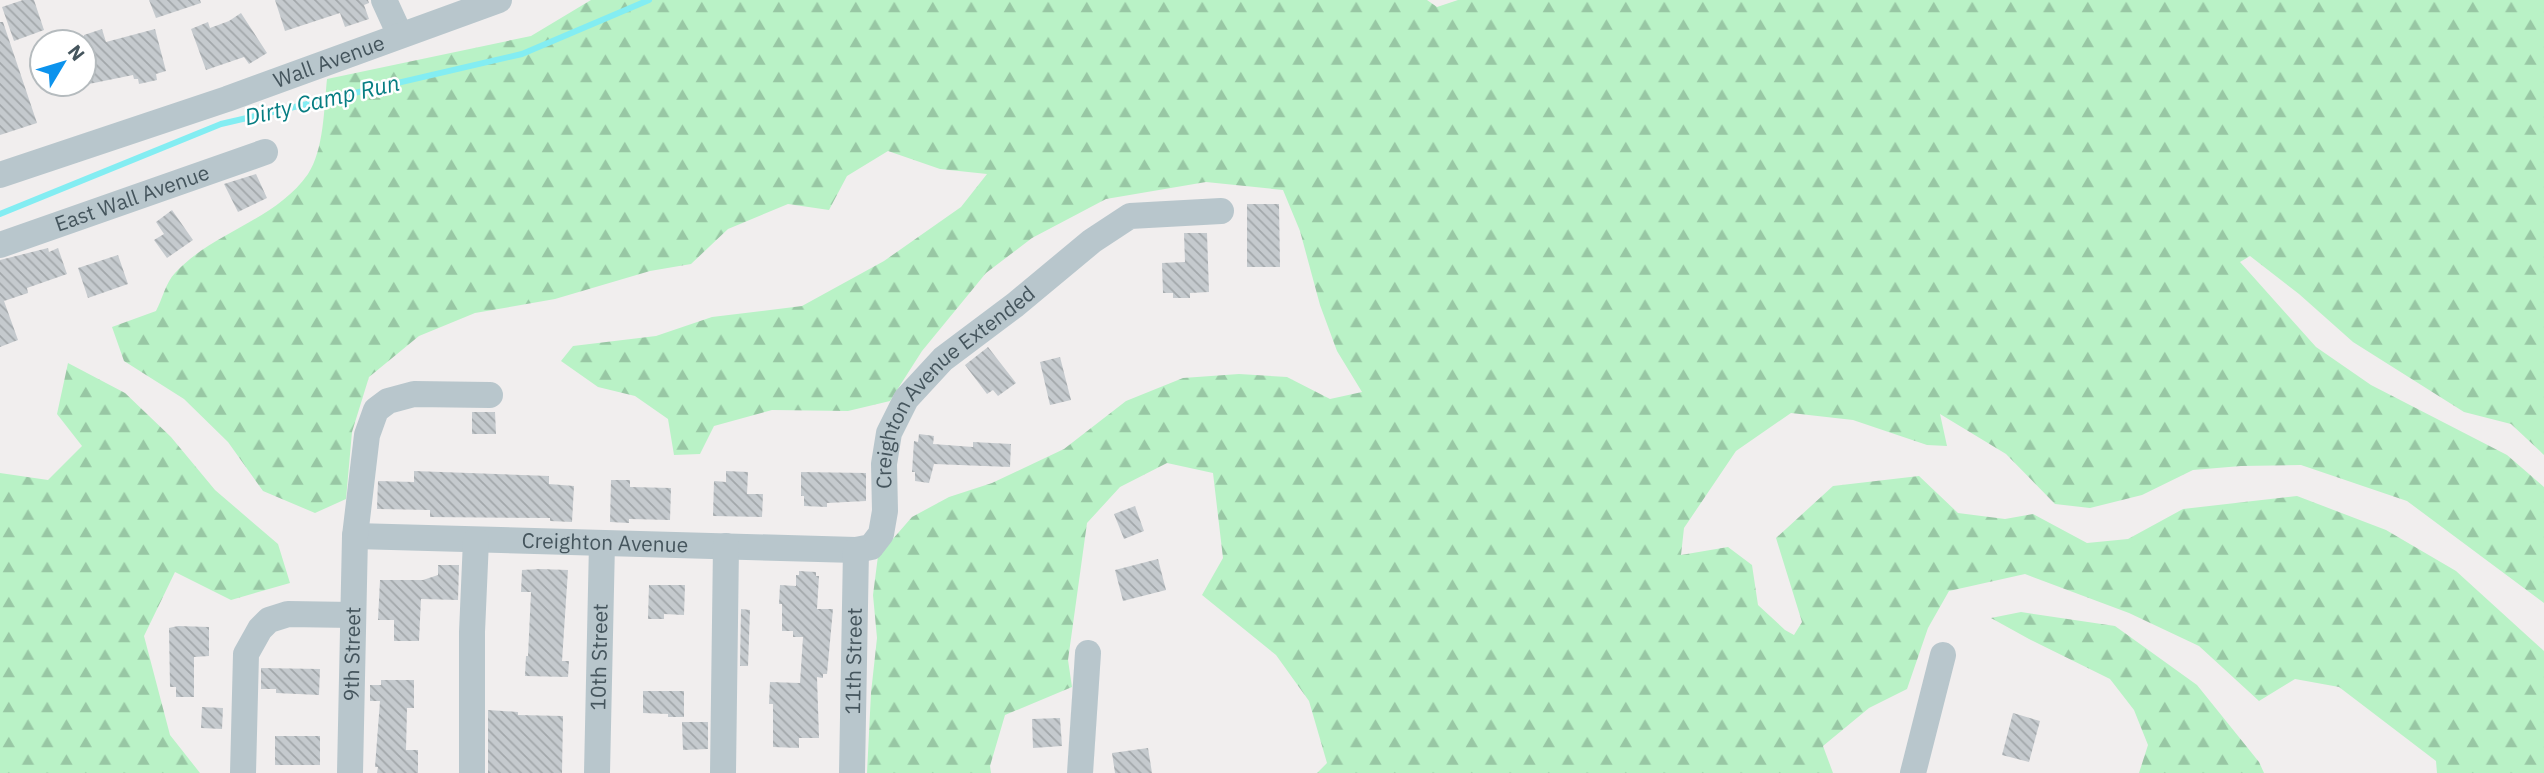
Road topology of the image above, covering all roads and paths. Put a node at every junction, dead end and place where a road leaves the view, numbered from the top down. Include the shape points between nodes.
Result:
1 (384, 0) edge
2 (499, 0) edge
3 (400, 35) junction
4 (265, 152) dead end
5 (0, 175) edge
6 (1220, 211) dead end
7 (0, 245) edge
8 (490, 395) dead end
9 (355, 536) junction
10 (476, 540) junction
11 (602, 543) junction
12 (726, 546) junction
13 (856, 550) junction
14 (353, 615) junction
15 (1088, 653) dead end
16 (1943, 655) dead end
17 (243, 773) edge
18 (350, 773) edge
19 (472, 773) edge
20 (597, 773) edge
21 (723, 773) edge
22 (852, 773) edge
23 (1080, 773) edge
24 (1913, 773) edge

1 - 3 street
2 - 3 street, Wall Avenue
3 - 5 street, Wall Avenue
4 - 7 street, East Wall Avenue
6 - 13 street, Creighton Avenue Extended via 1130,216 943,359 906,399 889,433 881,534 871,547
8 - 9 street, 9th Street via 414,394 388,401 376,410 367,435
9 - 10 street, Creighton Avenue
9 - 14 street, 9th Street
10 - 11 street, Creighton Avenue
10 - 19 street
11 - 12 street, Creighton Avenue
11 - 20 street, 10th Street
12 - 13 street, Creighton Avenue
12 - 21 street
13 - 22 street, 11th Street
14 - 17 street via 288,614 269,620 260,629 246,654
14 - 18 street, 9th Street
15 - 23 street
16 - 24 street

